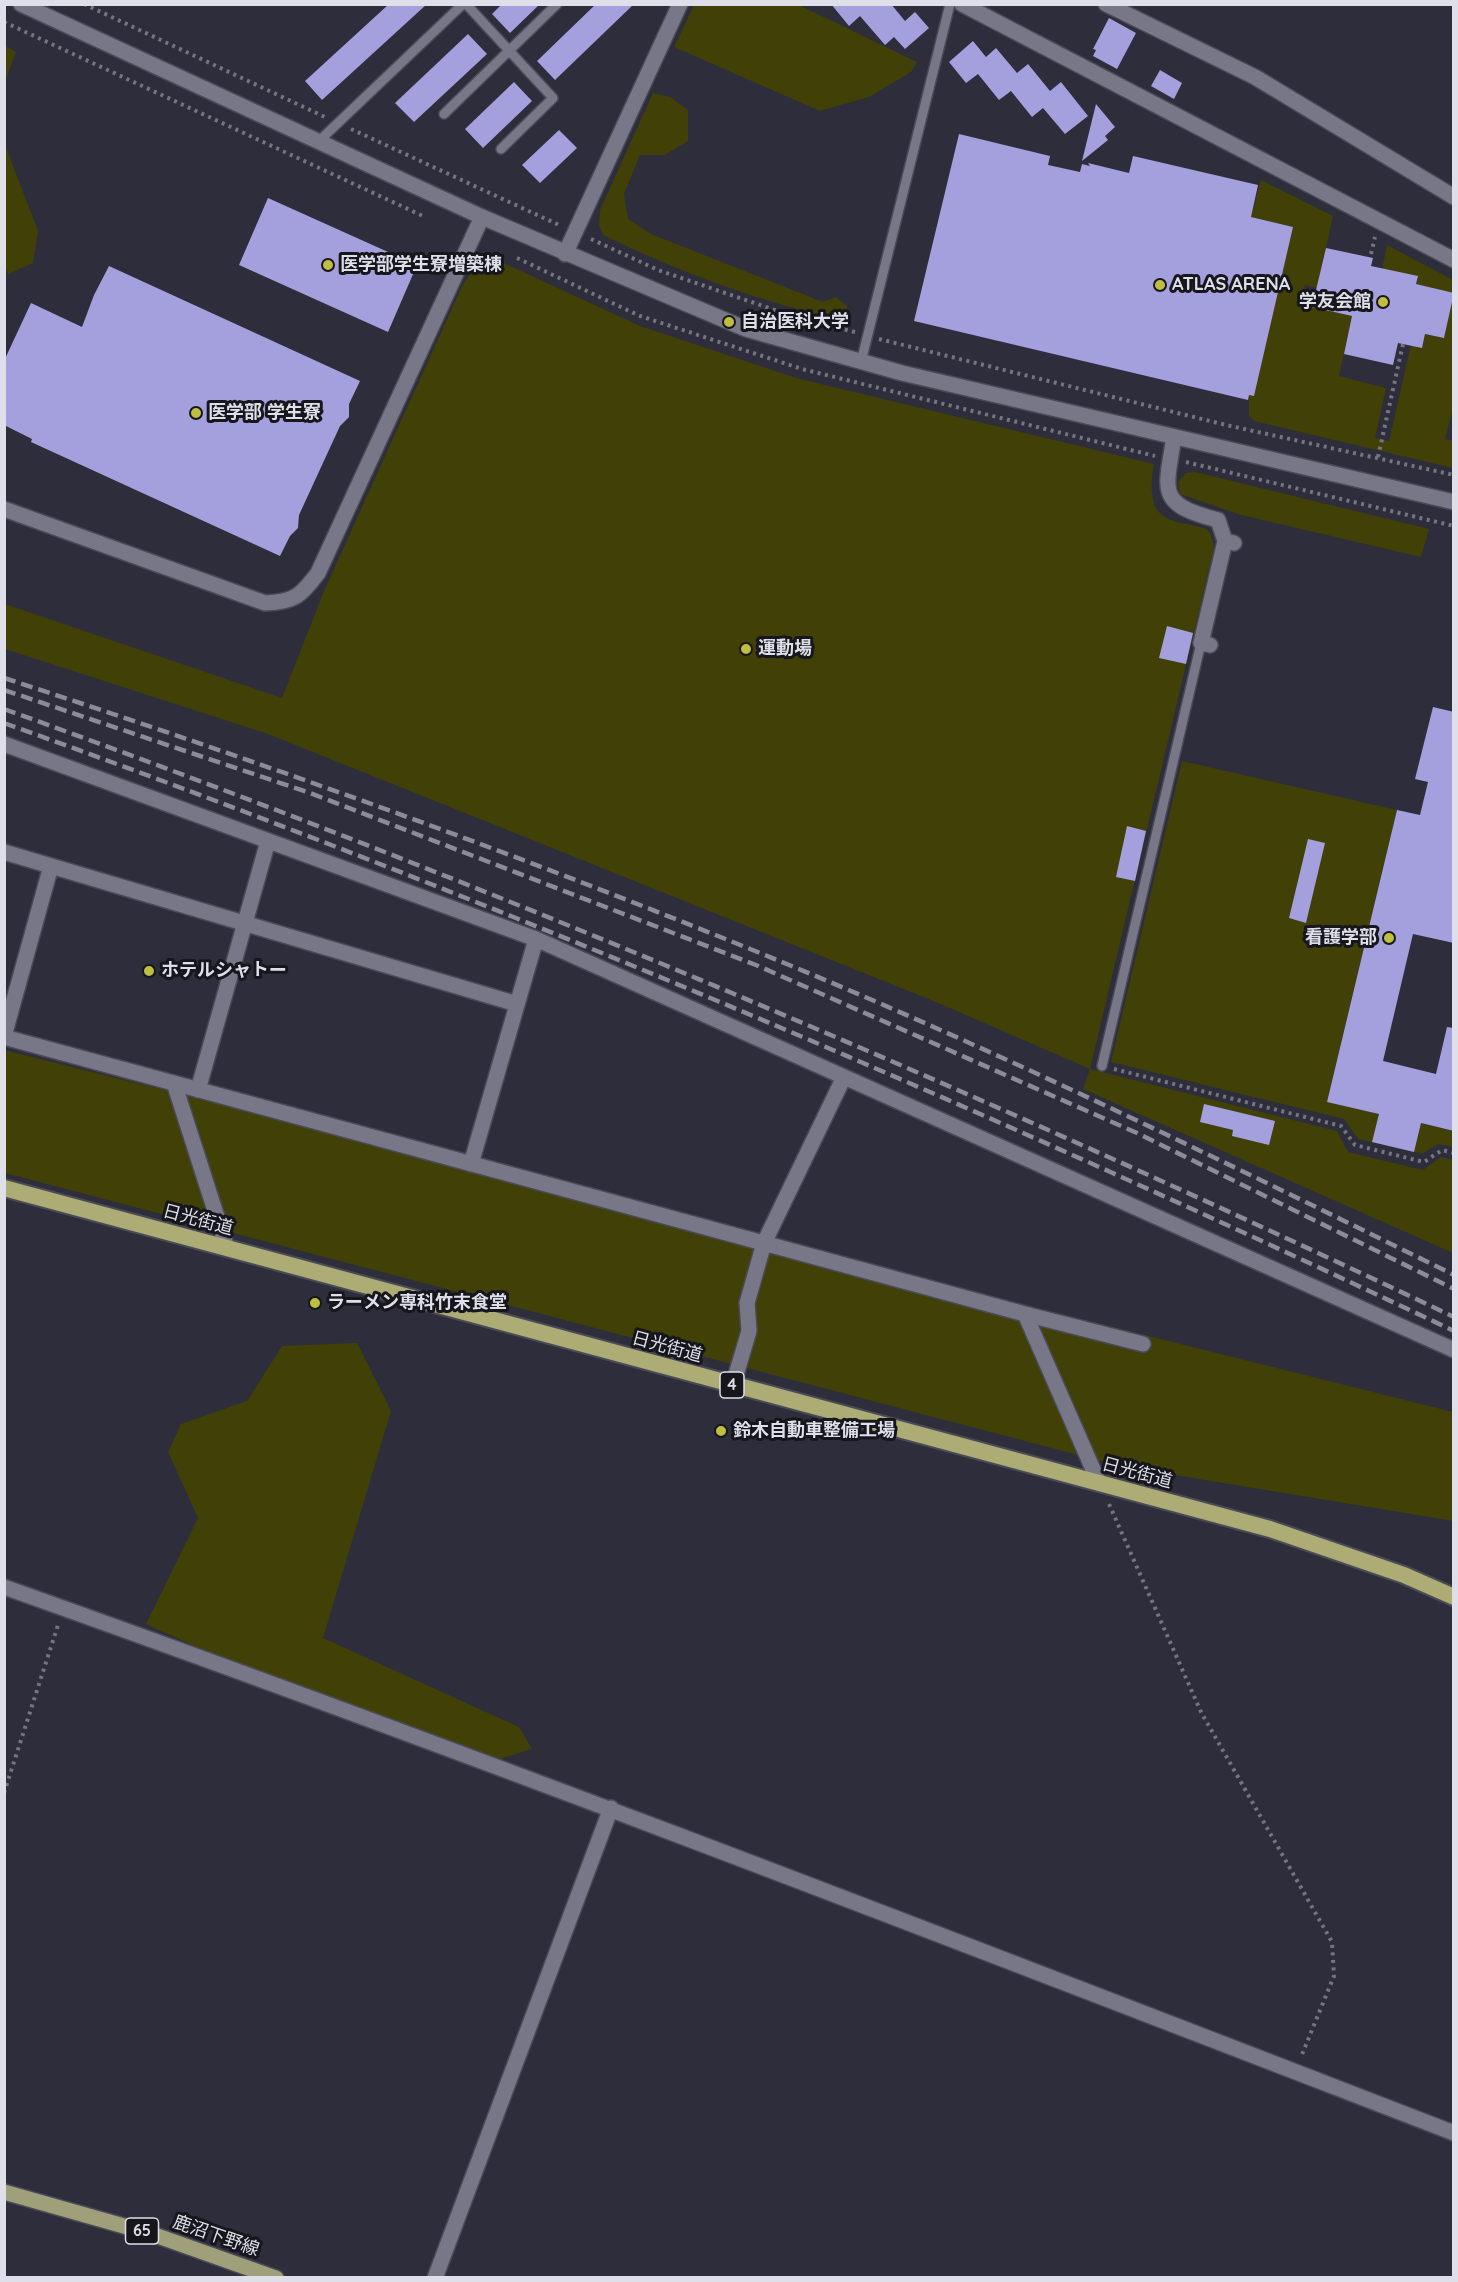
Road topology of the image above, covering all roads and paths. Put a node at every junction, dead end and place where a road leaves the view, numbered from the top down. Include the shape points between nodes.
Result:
1 (21, 4) edge
2 (84, 4) edge
3 (464, 4) edge
4 (557, 4) edge
5 (680, 4) edge
6 (950, 4) edge
7 (962, 4) edge
8 (1106, 4) edge
9 (4, 22) edge
10 (508, 51) junction
11 (444, 114) dead end
12 (330, 119) dead end
13 (350, 129) dead end
14 (319, 141) junction
15 (501, 149) dead end
16 (1454, 197) edge
17 (423, 216) dead end
18 (482, 217) junction
19 (561, 226) dead end
20 (583, 235) dead end
21 (565, 254) junction
22 (1454, 260) edge
23 (858, 333) dead end
24 (870, 336) dead end
25 (1403, 344) dead end
26 (861, 362) junction
27 (1174, 437) junction
28 (1378, 457) junction
29 (1454, 476) edge
30 (1454, 502) edge
31 (4, 510) edge
32 (1205, 644) joint
33 (4, 744) edge
34 (268, 841) junction
35 (4, 852) edge
36 (51, 866) junction
37 (244, 924) junction
38 (536, 939) junction
39 (517, 1004) junction
40 (4, 1037) edge
41 (1102, 1066) joint
42 (844, 1077) junction
43 (174, 1083) junction
44 (198, 1090) junction
45 (1454, 1153) edge
46 (471, 1164) junction
47 (4, 1188) edge
48 (764, 1243) junction
49 (227, 1248) junction
50 (1025, 1314) junction
51 (1143, 1344) dead end
52 (1454, 1350) edge
53 (733, 1385) junction
54 (1099, 1483) junction
55 (4, 1587) edge
56 (1454, 1597) edge
57 (63, 1608) junction
58 (4, 1793) edge
59 (611, 1808) junction
60 (1296, 2072) junction
61 (1454, 2133) edge
62 (4, 2192) edge
63 (276, 2277) edge
64 (435, 2277) edge

1 - 14 street
2 - 12 path
3 - 10 lane
3 - 14 lane
4 - 10 lane
5 - 21 street
6 - 26 lane
7 - 22 street
8 - 16 street via 1255,77
9 - 17 path
10 - 11 lane
10 - 15 lane via 553,99
13 - 19 path
14 - 18 street
18 - 21 street
18 - 31 street via 318,573 304,591 287,602 265,603
20 - 23 path via 658,270
21 - 26 street via 746,328
24 - 28 path via 1226,424
25 - 28 path
26 - 27 street
27 - 30 street
27 - 32 street via 1168,492 1175,505 1218,520 1229,542
28 - 29 path
32 - 41 lane
33 - 34 street
34 - 37 street
34 - 38 street
35 - 36 street
36 - 37 street
36 - 40 street
37 - 39 street
37 - 44 street
38 - 39 street
38 - 42 street
39 - 46 street
40 - 43 street
41 - 45 path via 1341,1126 1355,1145 1424,1162 1442,1150
42 - 48 street
42 - 52 street
43 - 44 street
43 - 49 street
44 - 46 street
46 - 48 street
47 - 49 highway, 日光街道 / 4
48 - 50 street
48 - 53 street via 747,1303 749,1331
49 - 53 highway, 日光街道 / 4
50 - 51 street
50 - 54 street
53 - 54 highway, 日光街道 / 4
54 - 56 highway, 日光街道 / 4 via 1270,1529 1404,1575
54 - 60 path via 1201,1712 1332,1942 1334,1976
55 - 57 street
57 - 58 path
57 - 59 street
59 - 60 street
59 - 64 street
60 - 61 street
62 - 63 main road, 鹿沼下野線 / 65 via 152,2234

